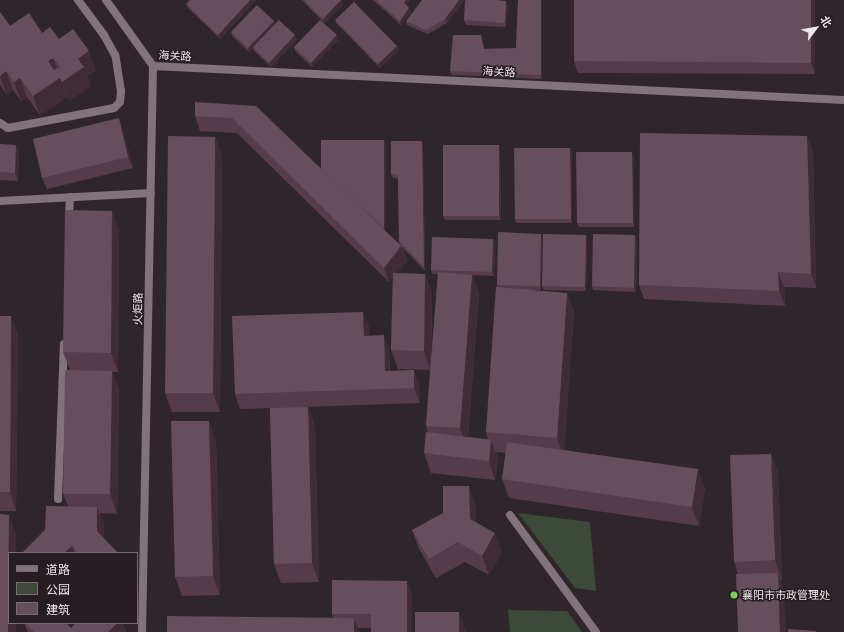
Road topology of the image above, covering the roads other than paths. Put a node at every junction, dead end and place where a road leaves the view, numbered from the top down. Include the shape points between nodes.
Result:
1 (78, 0) edge
2 (106, 0) edge
3 (153, 66) junction
4 (844, 100) edge
5 (0, 123) edge
6 (151, 193) junction
7 (70, 197) junction
8 (0, 201) edge
9 (69, 229) edge
10 (65, 332) edge
11 (58, 499) dead end
12 (510, 515) dead end
13 (142, 632) edge
14 (596, 632) edge

1 - 5 street via 104,35 114,56 121,91 120,102 114,108 8,128
2 - 3 street
3 - 4 street, 海关路
3 - 6 street, 火炬路
6 - 7 street
6 - 13 street, 火炬路
7 - 8 street
7 - 9 street
10 - 11 street
12 - 14 street

